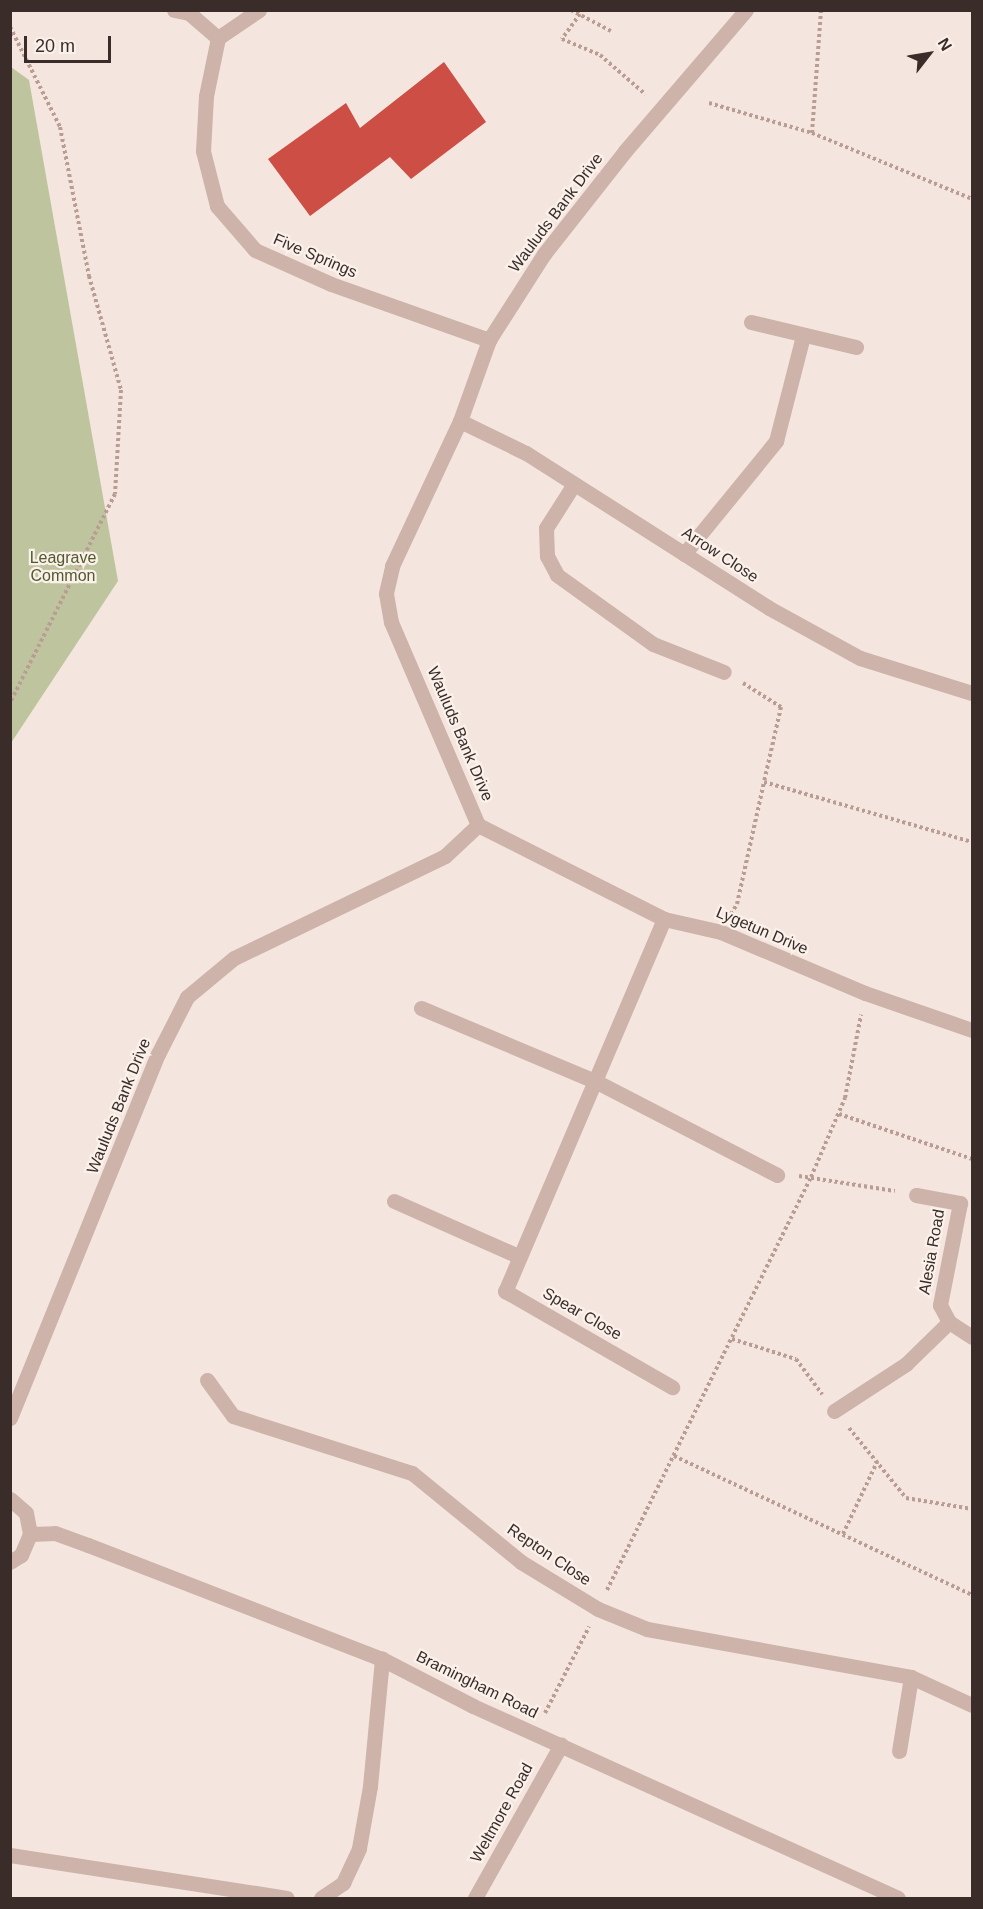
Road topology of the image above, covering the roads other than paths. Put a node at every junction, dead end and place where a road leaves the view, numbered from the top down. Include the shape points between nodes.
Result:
1 (174, 10) edge
2 (259, 10) edge
3 (746, 10) edge
4 (218, 38) junction
5 (751, 322) dead end
6 (803, 336) junction
7 (489, 340) junction
8 (856, 347) dead end
9 (460, 421) junction
10 (574, 484) junction
11 (684, 554) junction
12 (724, 672) road end
13 (972, 693) edge
14 (478, 825) junction
15 (664, 919) junction
16 (421, 1008) dead end
17 (972, 1030) edge
18 (595, 1082) junction
19 (777, 1174) road end
20 (916, 1195) road end
21 (394, 1202) dead end
22 (518, 1256) junction
23 (949, 1322) junction
24 (972, 1337) edge
25 (207, 1380) dead end
26 (672, 1387) dead end
27 (834, 1411) dead end
28 (10, 1418) edge
29 (10, 1499) edge
30 (30, 1534) junction
31 (10, 1562) edge
32 (382, 1659) junction
33 (911, 1677) junction
34 (972, 1705) edge
35 (561, 1744) junction
36 (899, 1751) dead end
37 (10, 1855) edge
38 (287, 1899) edge
39 (321, 1899) edge
40 (475, 1899) edge
41 (898, 1899) edge

1 - 4 street via 189,13
2 - 4 street
3 - 7 street, Wauluds Bank Drive via 543,254
4 - 7 street, Five Springs via 206,96 203,151 217,206 255,250 332,284
5 - 6 street
6 - 8 street
6 - 11 street via 776,441
7 - 9 street, Wauluds Bank Drive
9 - 10 street, Arrow Close via 526,453
9 - 14 street, Wauluds Bank Drive via 408,528 392,566 387,593 391,621
10 - 11 street, Arrow Close
10 - 12 street via 546,528 547,556 557,575 653,644
11 - 13 street, Arrow Close via 769,608 860,658
14 - 15 street, Lygetun Drive
14 - 28 street, Wauluds Bank Drive via 445,856 234,958 187,998 158,1054
15 - 17 street, Lygetun Drive via 721,932 865,993
15 - 18 street, Spear Close
16 - 18 street
18 - 19 street
18 - 22 street, Spear Close
20 - 23 street, Alesia Road via 960,1203 940,1305
21 - 22 street
22 - 26 street, Spear Close via 505,1291
23 - 24 street
23 - 27 street via 906,1364
25 - 33 street, Repton Close via 233,1416 412,1473 521,1562 598,1609 647,1629
29 - 30 street via 26,1513
30 - 31 street via 21,1555
30 - 32 street, Bramingham Road via 55,1533
32 - 35 street, Bramingham Road via 473,1706
32 - 39 street via 370,1786 359,1848 343,1883
33 - 34 street, Repton Close
33 - 36 street
35 - 40 street, Weltmore Road
35 - 41 street, Bramingham Road
37 - 38 street

